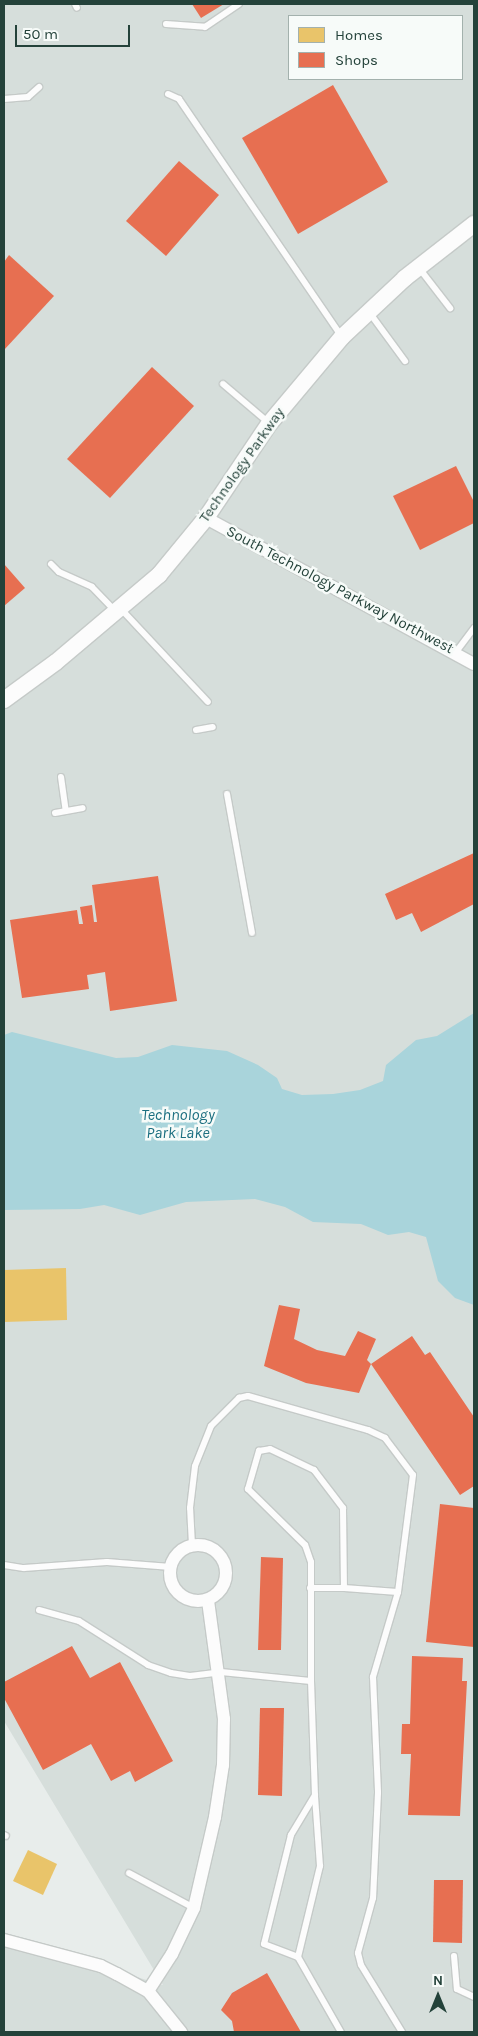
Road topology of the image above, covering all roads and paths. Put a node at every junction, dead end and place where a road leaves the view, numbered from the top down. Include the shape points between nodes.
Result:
1 (239, 4) edge
2 (166, 24) dead end
3 (39, 87) dead end
4 (168, 94) dead end
5 (4, 99) edge
6 (474, 224) edge
7 (419, 267) junction
8 (450, 308) dead end
9 (368, 311) junction
10 (342, 336) junction
11 (405, 361) dead end
12 (223, 384) dead end
13 (270, 424) junction
14 (206, 518) junction
15 (51, 564) dead end
16 (118, 610) junction
17 (474, 628) edge
18 (456, 652) junction
19 (474, 664) edge
20 (4, 700) edge
21 (208, 702) dead end
22 (213, 727) dead end
23 (196, 730) dead end
24 (61, 777) dead end
25 (227, 794) dead end
26 (83, 808) dead end
27 (66, 811) junction
28 (55, 813) dead end
29 (252, 933) dead end
30 (192, 1546) junction
31 (4, 1564) edge
32 (171, 1567) junction
33 (310, 1588) junction
34 (344, 1588) junction
35 (398, 1592) junction
36 (208, 1600) junction
37 (39, 1610) dead end
38 (221, 1672) junction
39 (311, 1682) junction
40 (314, 1796) junction
41 (129, 1873) dead end
42 (194, 1908) junction
43 (4, 1940) edge
44 (454, 1956) dead end
45 (298, 1957) junction
46 (148, 1991) junction
47 (474, 1997) edge
48 (181, 2032) edge
49 (341, 2032) edge
50 (402, 2032) edge

1 - 2 lane via 205,26
3 - 5 lane via 28,97
4 - 10 lane via 179,99
6 - 7 street, Technology Parkway
7 - 8 lane
7 - 9 street, Technology Parkway
9 - 10 street, Technology Parkway
9 - 11 lane
10 - 13 street, Technology Parkway
12 - 13 lane
13 - 14 street, Technology Parkway
14 - 16 street, Technology Parkway via 159,575
14 - 18 street, South Technology Parkway Northwest
15 - 16 lane via 59,572 92,587
16 - 20 street, Technology Parkway
16 - 21 lane
17 - 18 lane
18 - 19 street, South Technology Parkway Northwest
22 - 23 lane
24 - 27 lane
25 - 29 lane
26 - 27 lane
27 - 28 lane
30 - 32 street via 175,1557
30 - 35 lane via 190,1508 195,1466 211,1426 238,1398 248,1396 368,1430 384,1438 413,1475
30 - 36 street via 213,1550 226,1565 226,1579 220,1592
31 - 32 lane via 24,1568 107,1562
32 - 36 street via 170,1579 180,1594 196,1602
33 - 34 lane
33 - 34 lane via 311,1562 305,1545 248,1489 259,1451 270,1449 314,1470 343,1508
33 - 39 lane
34 - 35 lane
35 - 50 lane via 373,1677 378,1793 373,1898 358,1953 361,1965
36 - 38 street
37 - 38 lane via 79,1621 148,1665 171,1673 190,1676
38 - 39 lane
38 - 42 street via 223,1765 216,1817
39 - 40 lane
40 - 45 lane via 320,1866
40 - 45 lane via 291,1835 264,1944
41 - 42 lane
42 - 46 street via 172,1954
43 - 46 street via 101,1966
44 - 47 lane via 457,1989
45 - 49 lane
46 - 48 street

